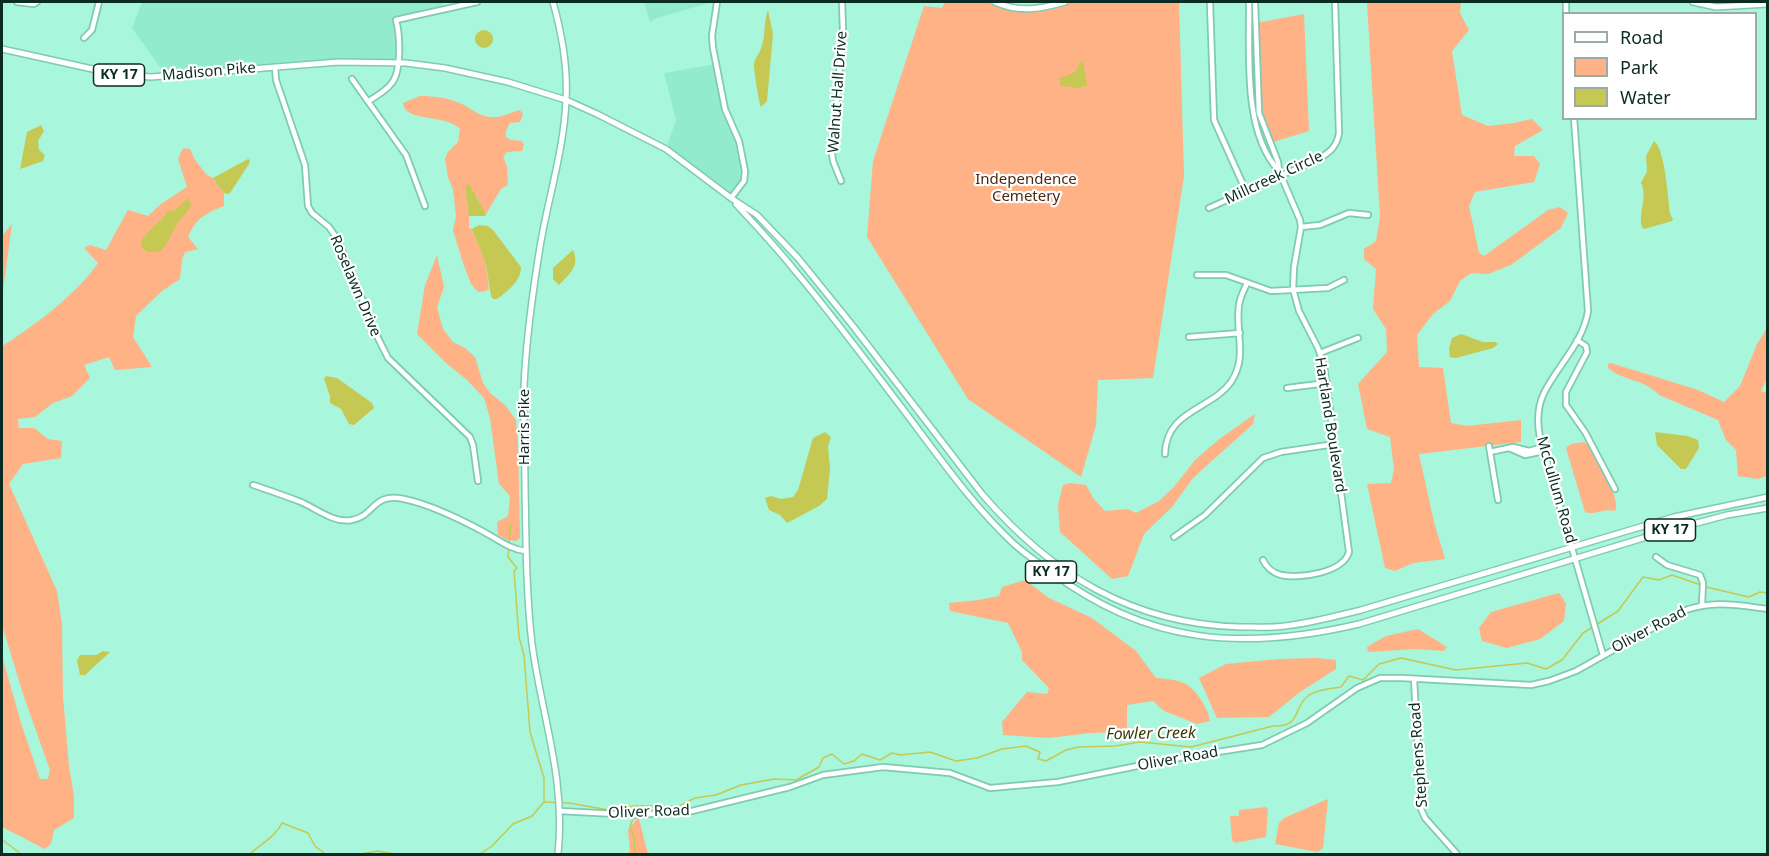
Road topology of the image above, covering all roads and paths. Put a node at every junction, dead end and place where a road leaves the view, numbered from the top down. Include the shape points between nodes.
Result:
1 (17, 2) edge
2 (37, 2) edge
3 (99, 2) edge
4 (477, 2) edge
5 (553, 2) edge
6 (717, 2) edge
7 (842, 2) edge
8 (995, 2) edge
9 (1065, 2) edge
10 (1249, 2) edge
11 (1255, 2) edge
12 (1335, 2) edge
13 (1693, 2) edge
14 (1210, 3) dead end
15 (1767, 4) edge
16 (84, 38) dead end
17 (2, 49) edge
18 (397, 62) junction
19 (275, 67) junction
20 (352, 79) dead end
21 (566, 100) junction
22 (369, 101) junction
23 (1574, 120) edge
24 (1279, 173) junction
25 (841, 180) dead end
26 (1245, 191) junction
27 (731, 198) junction
28 (425, 206) dead end
29 (1209, 208) dead end
30 (1368, 215) dead end
31 (1301, 227) junction
32 (1197, 275) dead end
33 (1344, 280) dead end
34 (1247, 283) junction
35 (1293, 289) junction
36 (1240, 333) junction
37 (1188, 337) dead end
38 (1358, 338) dead end
39 (1577, 340) junction
40 (1320, 353) junction
41 (1327, 383) junction
42 (1287, 388) dead end
43 (1335, 444) junction
44 (1543, 449) junction
45 (1165, 454) dead end
46 (478, 481) dead end
47 (253, 485) dead end
48 (1615, 489) dead end
49 (1767, 497) edge
50 (1498, 501) dead end
51 (1767, 508) edge
52 (1174, 537) dead end
53 (1572, 548) junction
54 (526, 551) junction
55 (1656, 557) dead end
56 (1575, 558) junction
57 (1263, 560) dead end
58 (1702, 604) junction
59 (1767, 609) edge
60 (1603, 655) junction
61 (1414, 679) junction
62 (560, 811) junction
63 (558, 855) edge
64 (1457, 855) edge

1 - 2 street
3 - 16 street via 92,30
4 - 18 street via 396,20 400,55
5 - 21 main road, Harris Pike via 563,48
6 - 27 street via 713,48 725,109 739,141 745,171 744,181
7 - 25 street, Walnut Hall Drive via 832,154
8 - 9 main road via 1022,10
10 - 24 street, Hartland Boulevard via 1253,117
11 - 24 street, Hartland Boulevard via 1259,113
12 - 24 street, Millcreek Circle via 1339,138 1327,154
13 - 15 main road via 1716,7
14 - 26 street via 1214,120
17 - 19 main road, Madison Pike / KY 17 via 128,76
18 - 19 main road, KY 17
18 - 21 main road, KY 17 via 494,79
18 - 22 street via 393,82
19 - 46 street, Roselawn Drive via 305,165 310,210 338,240 388,358 470,438
20 - 22 street
21 - 27 main road, KY 17 via 658,144
21 - 54 main road, Harris Pike via 539,249 526,366
22 - 28 street via 406,155
23 - 39 street, McCullum Road via 1588,303 1585,324
24 - 26 street, Millcreek Circle
24 - 31 street, Hartland Boulevard
26 - 29 street, Millcreek Circle
27 - 53 main road, KY 17 via 757,215 798,258 1002,517 1052,562 1126,604 1185,622 1284,627 1361,610
27 - 56 main road, KY 17 via 796,271 993,522 1015,545 1067,584 1130,616 1188,635 1282,638 1359,624
30 - 31 street via 1349,213 1320,225
31 - 35 street, Hartland Boulevard
32 - 34 street via 1226,275
33 - 35 street via 1328,288
34 - 35 street via 1271,291
34 - 36 street via 1239,305
35 - 40 street, Hartland Boulevard via 1299,311
36 - 37 street
36 - 45 street via 1240,362 1231,382 1180,420 1166,443
38 - 40 street
39 - 44 street, McCullum Road via 1540,400 1538,421
39 - 48 street via 1586,346 1587,352 1568,388 1566,405
40 - 41 street, Hartland Boulevard
41 - 42 street
41 - 43 street, Hartland Boulevard
43 - 52 street via 1263,458 1205,515
43 - 57 street, Hartland Boulevard via 1349,552 1346,561 1317,573 1284,575 1271,570
44 - 50 street via 1489,449
44 - 53 street, McCullum Road
47 - 54 street via 348,521 385,498 404,499
49 - 53 main road, KY 17 via 1674,518
51 - 56 main road, KY 17 via 1701,522
53 - 56 street, McCullum Road
54 - 62 main road, Harris Pike via 532,644 556,763
55 - 58 street via 1666,565 1700,575
56 - 60 street, McCullum Road
58 - 59 street, Oliver Road
58 - 60 street, Oliver Road
60 - 61 street, Oliver Road via 1576,671 1531,685
61 - 62 street, Oliver Road via 1387,677 1369,682 1307,723 1252,748 1058,782 990,788 950,773 883,767 823,775 692,811
61 - 64 street, Stephens Road via 1421,809
62 - 63 main road, Harris Pike

